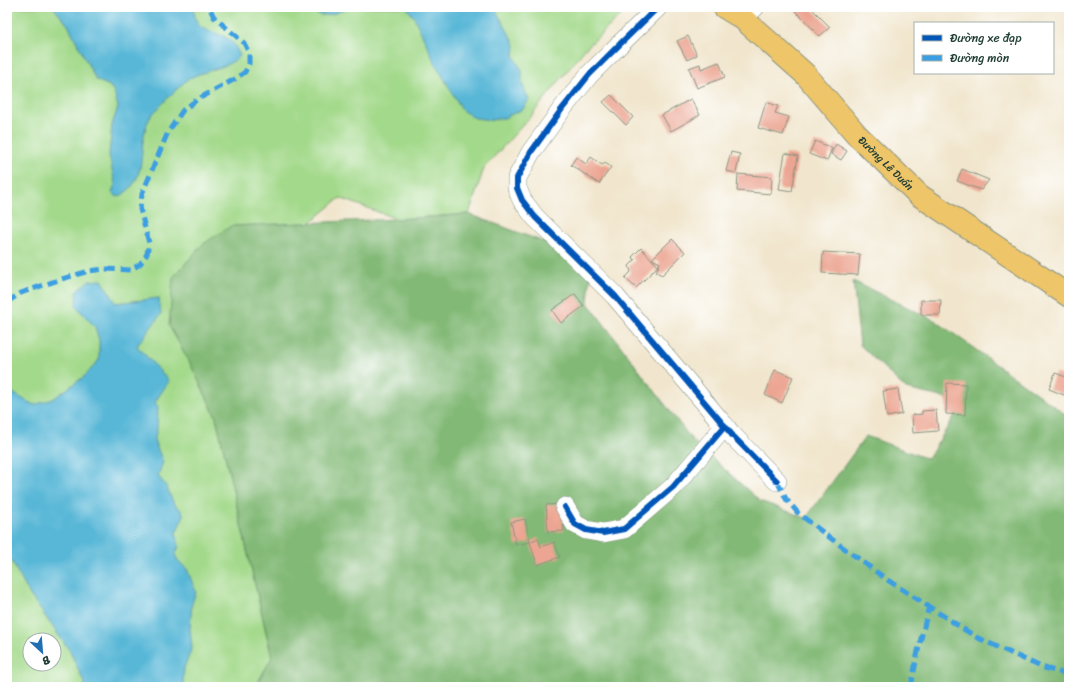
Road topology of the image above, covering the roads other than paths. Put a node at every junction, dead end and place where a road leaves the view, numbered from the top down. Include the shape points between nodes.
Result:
1 (658, 7) edge
2 (740, 11) edge
3 (1069, 296) edge
4 (725, 426) junction
5 (777, 481) dead end
6 (565, 508) dead end

1 - 4 street via 589,75 562,109 531,152 517,178 517,188 522,200 535,217 615,296
2 - 3 main road, Đường Lê Duẩn via 805,74 858,136 920,195
4 - 5 street
4 - 6 street via 672,487 624,529 603,533 586,530 575,524

